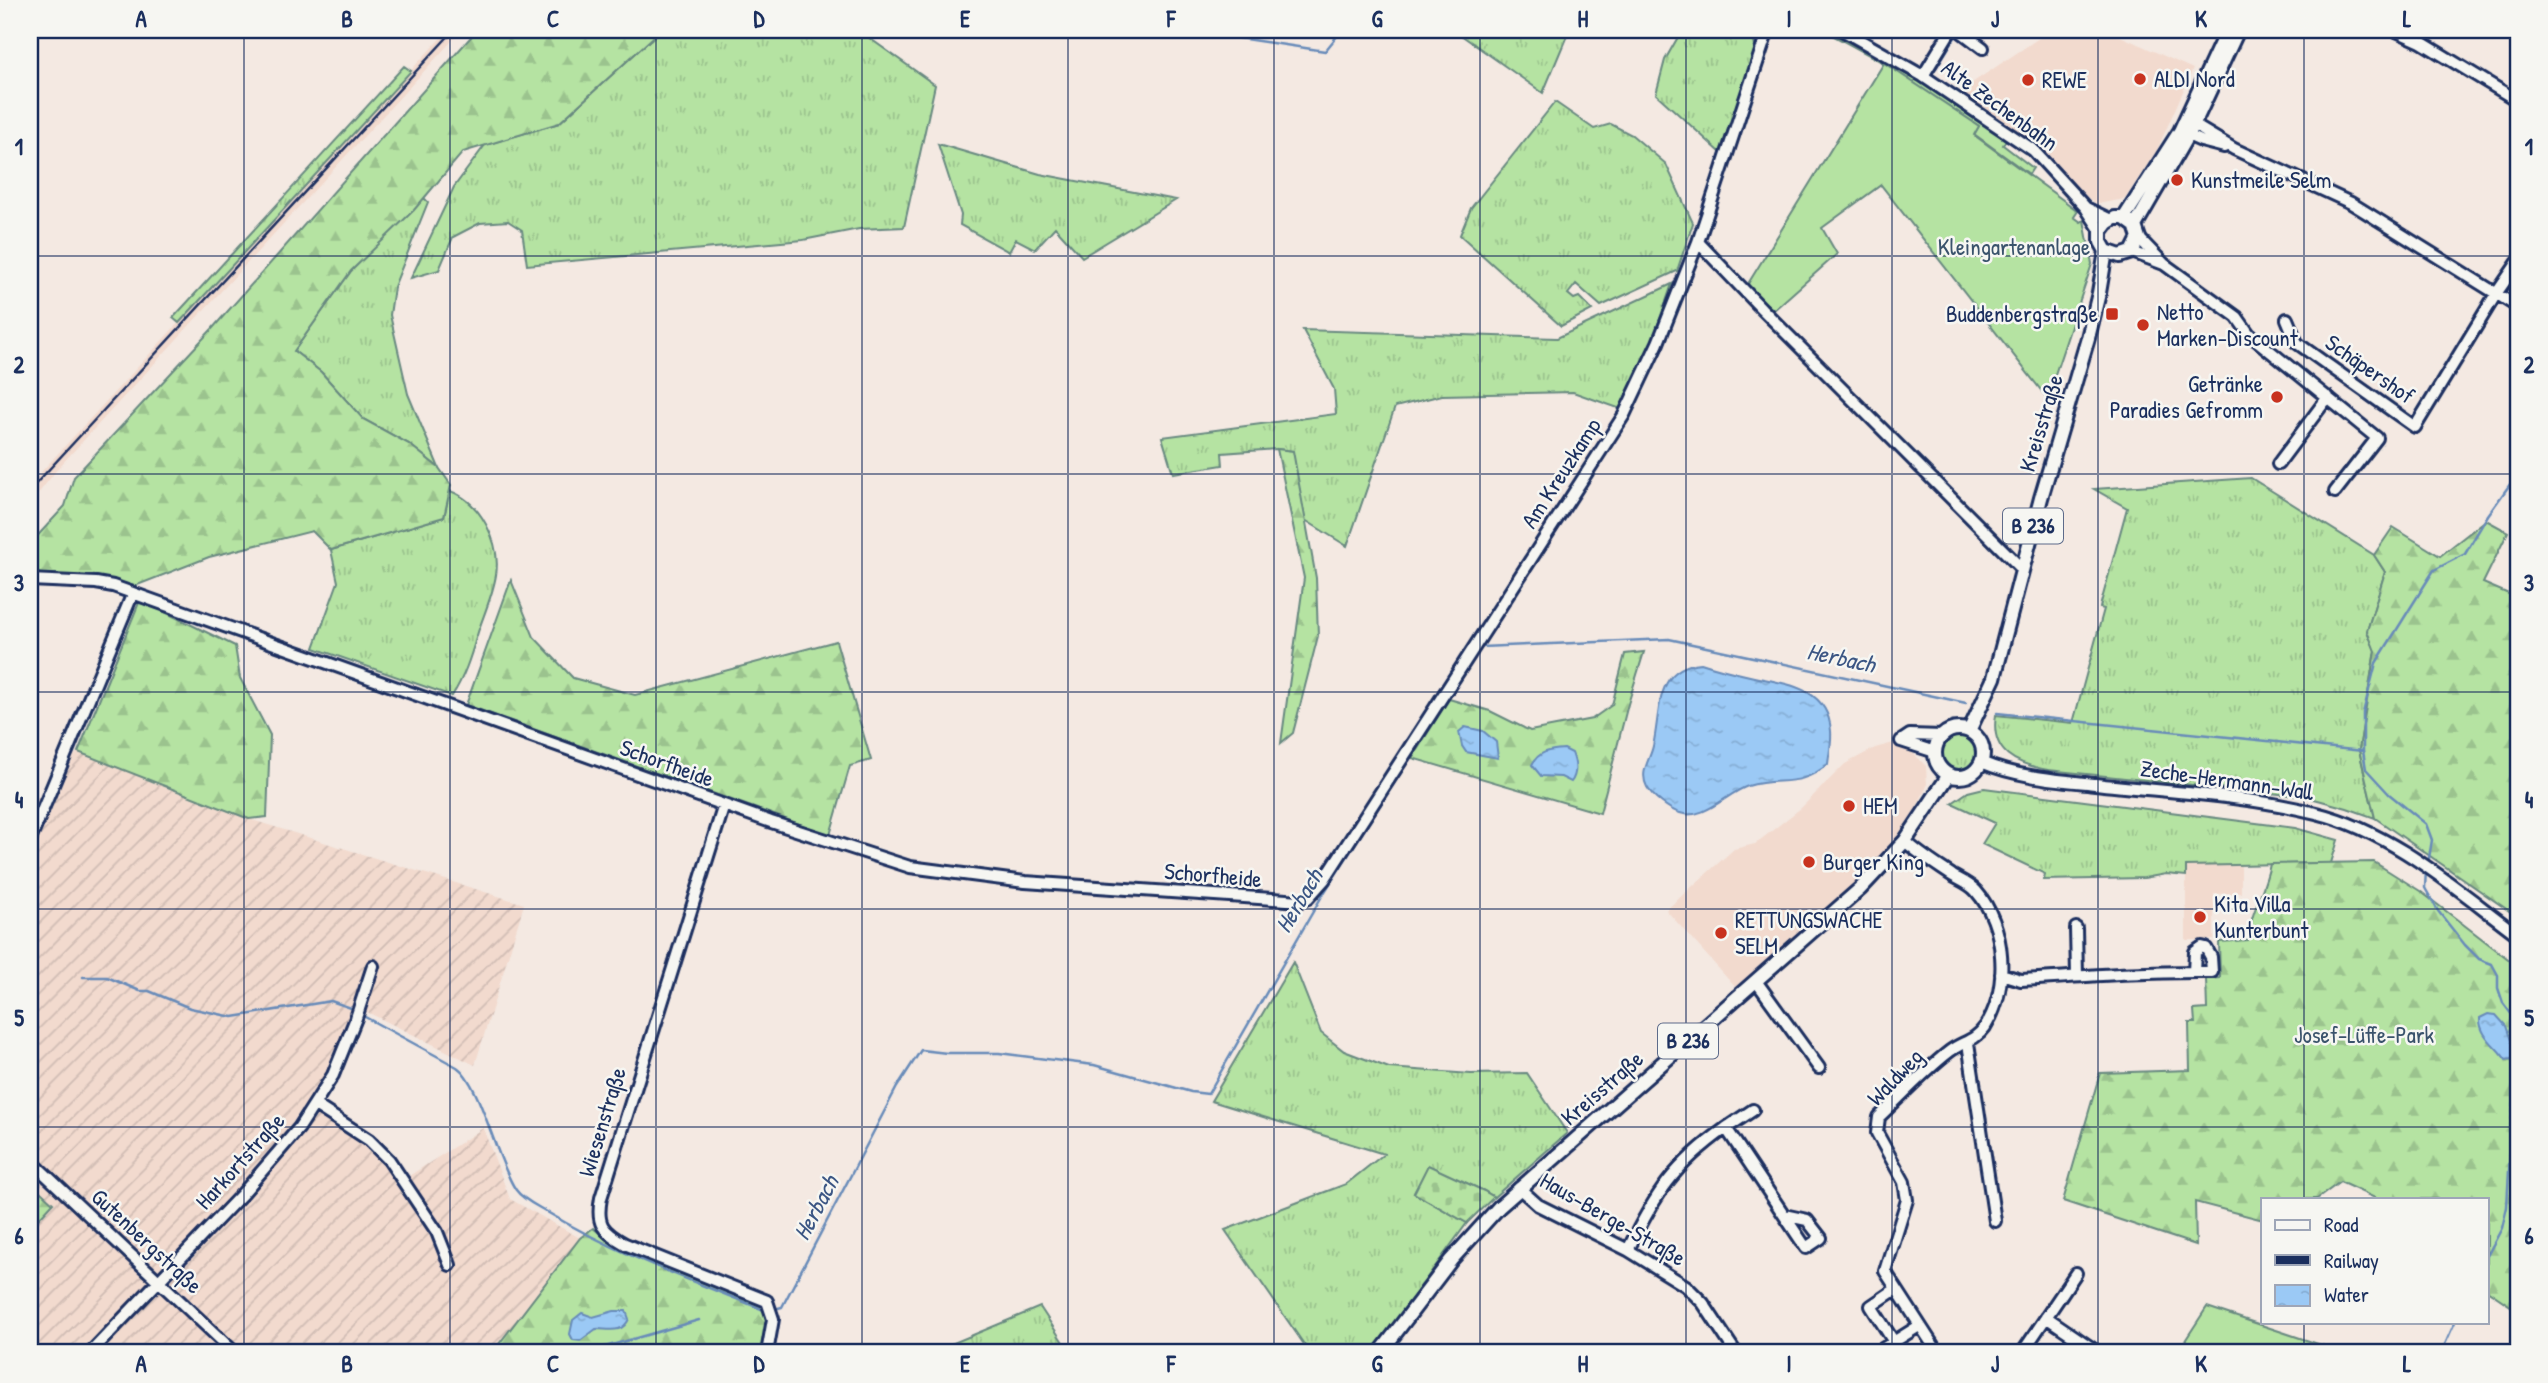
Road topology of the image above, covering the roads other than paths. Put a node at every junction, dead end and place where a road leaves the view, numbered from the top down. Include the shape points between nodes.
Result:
1 (1768, 30) edge
2 (1842, 30) edge
3 (1951, 30) edge
4 (1959, 30) edge
5 (2227, 30) edge
6 (2238, 30) edge
7 (2394, 30) edge
8 (2426, 30) edge
9 (2421, 42) junction
10 (1983, 48) dead end
11 (1923, 76) junction
12 (2518, 101) edge
13 (2187, 128) junction
14 (2086, 208) junction
15 (2127, 226) junction
16 (2101, 231) junction
17 (1698, 242) junction
18 (2106, 251) junction
19 (2126, 254) junction
20 (2518, 262) edge
21 (2164, 264) junction
22 (2101, 286) junction
23 (2496, 294) junction
24 (2518, 307) edge
25 (2287, 319) dead end
26 (2328, 397) junction
27 (2278, 464) dead end
28 (2334, 492) dead end
29 (2022, 569) junction
30 (30, 580) edge
31 (133, 593) junction
32 (1969, 731) junction
33 (1942, 736) junction
34 (1935, 752) junction
35 (1981, 762) junction
36 (1949, 775) junction
37 (724, 806) junction
38 (30, 840) edge
39 (1905, 842) junction
40 (1308, 898) joint
41 (2076, 928) dead end
42 (2518, 935) edge
43 (373, 966) dead end
44 (2193, 972) dead end
45 (2001, 974) junction
46 (2077, 976) junction
47 (1756, 981) junction
48 (1968, 1043) junction
49 (1819, 1068) dead end
50 (315, 1105) junction
51 (1754, 1110) dead end
52 (1726, 1128) junction
53 (30, 1160) edge
54 (1519, 1188) junction
55 (1784, 1216) dead end
56 (1994, 1221) dead end
57 (1628, 1250) junction
58 (450, 1265) dead end
59 (2076, 1273) dead end
60 (158, 1281) junction
61 (1896, 1289) junction
62 (2046, 1317) junction
63 (1919, 1326) junction
64 (1894, 1342) junction
65 (90, 1353) edge
66 (235, 1353) edge
67 (767, 1353) edge
68 (1380, 1353) edge
69 (1736, 1353) edge
70 (1876, 1353) edge
71 (1901, 1353) edge
72 (1938, 1353) edge
73 (2022, 1353) edge
74 (2099, 1353) edge

1 - 17 street, Am Kreuzkamp
2 - 11 street, Alte Zechenbahn
3 - 11 street
4 - 10 street
5 - 13 main road, Kreisstraße
6 - 13 main road, Kreisstraße
7 - 9 street
8 - 9 street
9 - 12 street
11 - 14 street, Alte Zechenbahn via 2033,150
13 - 15 main road, Kreisstraße
13 - 23 street via 2351,202
14 - 15 street, Alte Zechenbahn
14 - 16 street, Alte Zechenbahn
15 - 16 main road, Kreisstraße
15 - 19 main road, Kreisstraße
15 - 21 street, Alte Zechenbahn
16 - 18 main road, Kreisstraße
17 - 29 street
17 - 40 street, Am Kreuzkamp via 1624,415
18 - 19 main road
18 - 22 main road, Kreisstraße
19 - 21 street, Alte Zechenbahn
19 - 22 main road, Kreisstraße / B 236
20 - 23 street
21 - 26 street, Alte Zechenbahn via 2236,317 2249,334
22 - 29 main road, Kreisstraße / B 236
23 - 24 street
23 - 25 street, Schäpershof via 2416,427 2297,343
26 - 27 street
26 - 28 street, Alte Zechenbahn via 2377,438
29 - 32 main road, Kreisstraße / B 236 via 1994,678
30 - 31 street, Schorfheide via 96,583
31 - 37 street, Schorfheide
31 - 38 street
32 - 33 main road via 1954,728
32 - 35 main road via 1981,744
33 - 34 main road
33 - 34 street via 1910,735 1901,741
34 - 36 main road via 1936,761
35 - 36 main road via 1968,775
35 - 42 street, Zeche-Hermann-Wall via 2060,780 2267,803 2317,813 2384,840
36 - 39 main road, Kreisstraße / B 236
37 - 40 street, Schorfheide via 910,867 1025,882 1286,902
37 - 67 street, Wiesenstraße via 598,1217 606,1232 625,1244 766,1301 774,1319
39 - 45 street, Waldweg via 1975,889 2000,939
39 - 47 main road, Kreisstraße / B 236 via 1860,889
41 - 46 street
43 - 50 street, Harkortstraße via 333,1075
44 - 46 street
45 - 46 street via 2021,980
45 - 48 street, Waldweg via 1992,1012
47 - 49 street
47 - 54 main road, Kreisstraße / B 236
48 - 56 street
48 - 61 street, Waldweg via 1952,1049 1879,1117 1877,1133 1904,1182 1907,1199 1885,1271
50 - 58 street via 369,1140 389,1160 437,1232
50 - 60 street, Harkortstraße via 280,1151
51 - 52 street
52 - 55 street
52 - 57 street via 1667,1180
53 - 60 street, Gutenbergstraße
54 - 57 street, Haus-Berge-Straße via 1538,1205
54 - 68 main road, Kreisstraße / B 236 via 1475,1231
57 - 69 street, Haus-Berge-Straße via 1695,1293
59 - 62 street
60 - 65 street, Harkortstraße
60 - 66 street, Gutenbergstraße
61 - 63 street
61 - 64 street via 1871,1306
62 - 73 street
62 - 74 street
63 - 64 street
63 - 72 street
64 - 70 street
64 - 71 street

